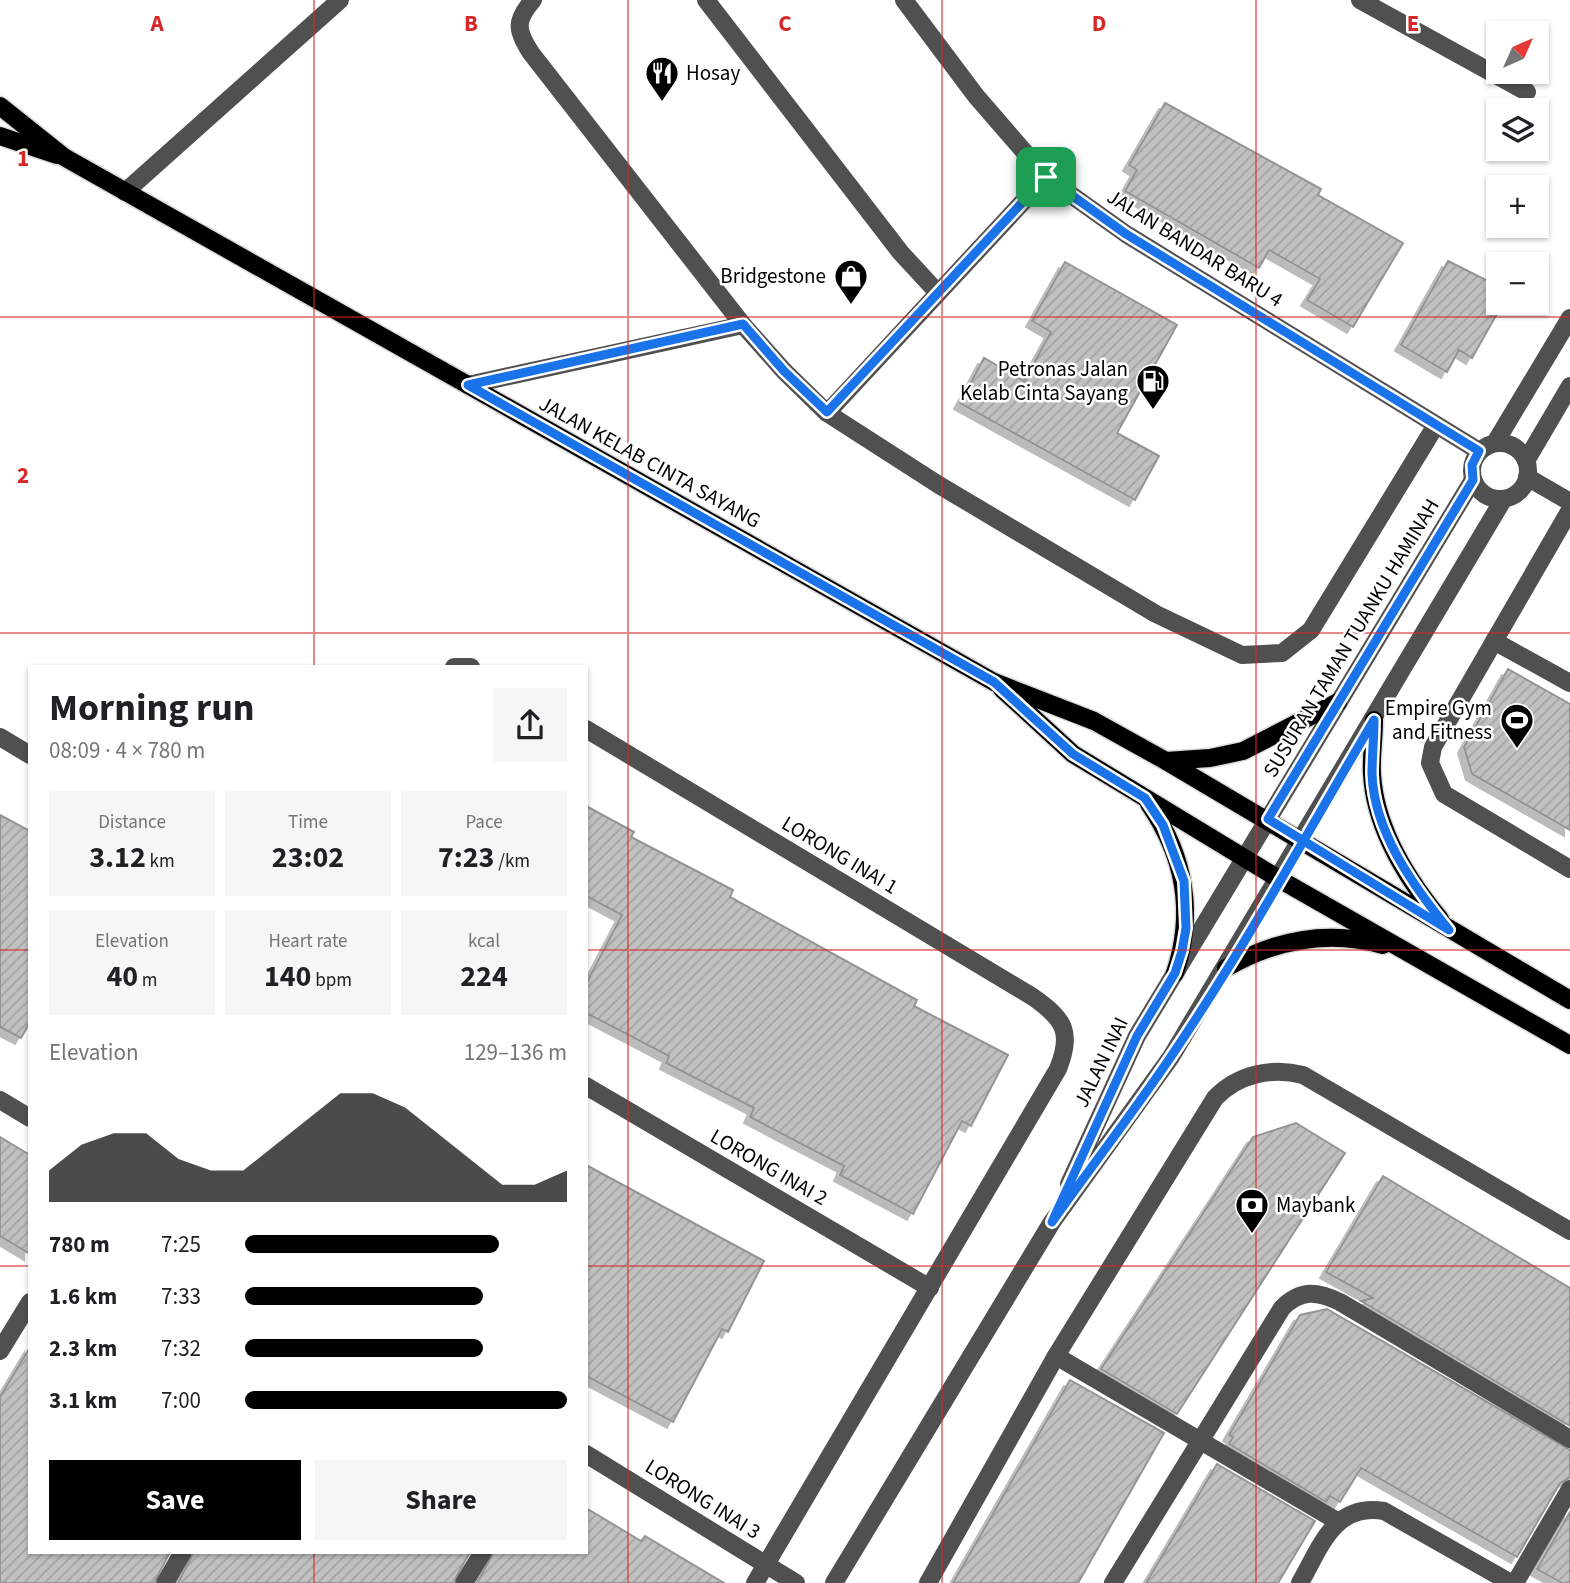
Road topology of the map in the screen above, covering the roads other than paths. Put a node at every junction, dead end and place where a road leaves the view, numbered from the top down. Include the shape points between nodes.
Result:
1 (340, 0) edge
2 (533, 0) edge
3 (706, 0) edge
4 (904, 0) edge
5 (1360, 0) edge
6 (1527, 92) dead end
7 (0, 106) edge
8 (0, 136) edge
9 (64, 157) junction
10 (1046, 177) junction
11 (125, 192) junction
12 (938, 293) junction
13 (1570, 318) edge
14 (743, 324) junction
15 (468, 385) junction
16 (1570, 386) edge
17 (827, 412) junction
18 (1436, 425) junction
19 (1487, 447) junction
20 (1527, 469) junction
21 (1473, 480) junction
22 (1503, 500) junction
23 (1570, 502) edge
24 (1570, 510) edge
25 (1494, 640) junction
26 (994, 682) junction
27 (1570, 683) edge
28 (1338, 702) junction
29 (1374, 720) junction
30 (588, 730) edge
31 (0, 737) edge
32 (28, 754) edge
33 (1166, 761) junction
34 (1145, 798) junction
35 (1268, 819) junction
36 (1303, 840) junction
37 (1244, 858) junction
38 (1570, 869) edge
39 (1279, 879) junction
40 (1449, 930) junction
41 (1427, 965) junction
42 (1226, 968) junction
43 (1175, 973) junction
44 (1570, 1000) edge
45 (1570, 1045) edge
46 (588, 1087) edge
47 (0, 1100) edge
48 (28, 1117) edge
49 (1052, 1222) junction
50 (1570, 1231) edge
51 (930, 1288) junction
52 (28, 1305) edge
53 (0, 1351) edge
54 (1056, 1356) junction
55 (1570, 1439) edge
56 (1200, 1441) junction
57 (588, 1455) edge
58 (1570, 1489) edge
59 (1337, 1521) junction
60 (182, 1554) edge
61 (482, 1554) edge
62 (766, 1564) junction
63 (165, 1583) edge
64 (464, 1583) edge
65 (755, 1583) edge
66 (796, 1583) edge
67 (834, 1583) edge
68 (928, 1583) edge
69 (1113, 1583) edge
70 (1300, 1583) edge
71 (1513, 1583) edge

1 - 11 street
2 - 14 street via 521,14 519,28 531,53
3 - 12 street via 901,253
4 - 10 street, JALAN BANDAR BARU 4 via 976,96
5 - 6 street
7 - 9 main road, JALAN KELAB CINTA SAYANG
8 - 9 main road, JALAN KELAB CINTA SAYANG
9 - 11 main road, JALAN KELAB CINTA SAYANG
10 - 12 street
10 - 18 street, JALAN BANDAR BARU 4 via 1126,234
11 - 15 main road, JALAN KELAB CINTA SAYANG
12 - 17 street
13 - 19 street
14 - 15 street
14 - 17 street
15 - 26 main road, JALAN KELAB CINTA SAYANG
16 - 20 street
17 - 18 street via 904,464 1156,614 1242,655 1257,656 1282,653 1311,630
18 - 19 street, JALAN BANDAR BARU 4
19 - 20 street via 1514,446
19 - 21 street via 1472,465
20 - 22 street via 1518,492
20 - 23 street
21 - 22 street via 1484,494
21 - 28 street, SUSURAN TAMAN TUANKU HAMINAH
22 - 29 street
24 - 25 street
25 - 27 street
25 - 38 street via 1433,747 1430,763 1444,794
26 - 33 main road, JALAN KELAB CINTA SAYANG via 1094,721
26 - 34 main road, JALAN KELAB CINTA SAYANG via 1073,754
28 - 33 main road via 1243,751
28 - 35 street, SUSURAN TAMAN TUANKU HAMINAH
29 - 36 street
29 - 40 main road via 1372,776 1386,833 1412,885
30 - 51 street, LORONG INAI 1 via 1033,997 1053,1011 1065,1028 1067,1047 1058,1069
31 - 32 street
33 - 35 main road, JALAN KELAB CINTA SAYANG
34 - 37 main road, JALAN KELAB CINTA SAYANG
34 - 43 main road via 1171,843 1184,881 1186,928
35 - 36 main road, JALAN KELAB CINTA SAYANG
35 - 37 street, JALAN INAI
36 - 39 street, JALAN INAI
36 - 40 main road, JALAN KELAB CINTA SAYANG
37 - 39 main road, JALAN KELAB CINTA SAYANG
37 - 43 street, JALAN INAI
39 - 41 main road, JALAN KELAB CINTA SAYANG
39 - 42 street, JALAN INAI
40 - 44 main road, JALAN KELAB CINTA SAYANG
41 - 42 main road via 1399,950 1340,937 1279,943
41 - 45 main road, JALAN KELAB CINTA SAYANG
42 - 49 street, JALAN INAI via 1171,1057
43 - 49 street, JALAN INAI via 1137,1036
46 - 51 street, LORONG INAI 2
47 - 48 street
49 - 67 street, JALAN INAI
50 - 54 street via 1303,1075 1268,1071 1233,1083 1215,1098
51 - 62 street
52 - 53 street
54 - 56 street
54 - 68 street
55 - 56 street via 1320,1292 1293,1298 1282,1308
56 - 59 street
56 - 69 street
57 - 62 street, LORONG INAI 3
58 - 71 street
59 - 70 street
59 - 71 street via 1368,1508 1384,1511
60 - 63 street
61 - 64 street
62 - 65 street
62 - 66 street, LORONG INAI 3

